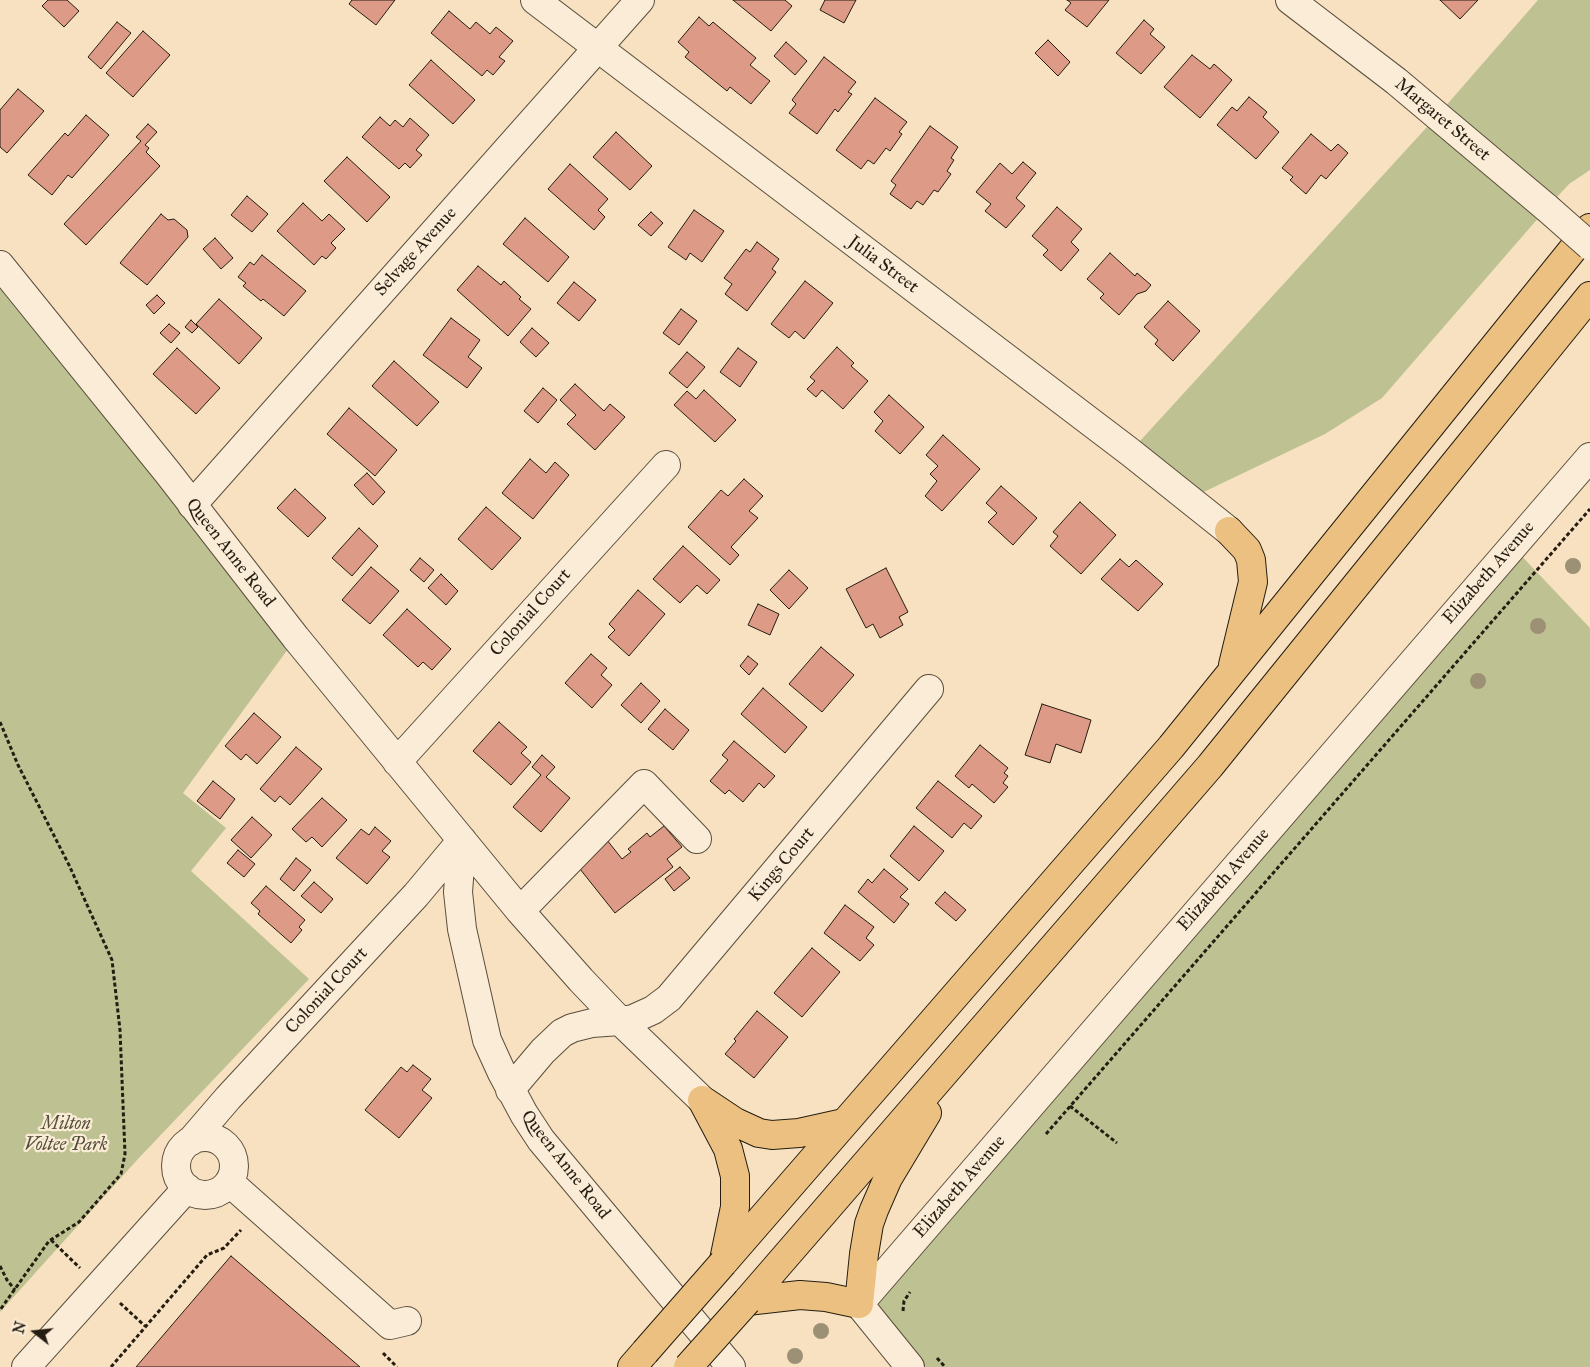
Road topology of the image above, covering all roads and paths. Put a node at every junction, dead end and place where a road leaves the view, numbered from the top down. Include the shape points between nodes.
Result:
1 (535, 0) edge
2 (640, 0) edge
3 (1290, 0) edge
4 (597, 48) junction
5 (1590, 228) edge
6 (1590, 246) edge
7 (0, 265) edge
8 (1590, 296) edge
9 (1590, 457) edge
10 (666, 465) dead end
11 (192, 505) junction
12 (1590, 509) edge
13 (1229, 532) joint
14 (1231, 673) junction
15 (929, 689) dead end
16 (0, 722) edge
17 (397, 762) junction
18 (697, 839) dead end
19 (462, 840) junction
20 (520, 911) junction
21 (620, 1021) junction
22 (972, 1041) junction
23 (510, 1090) junction
24 (702, 1100) junction
25 (1070, 1106) junction
26 (844, 1123) junction
27 (1045, 1136) dead end
28 (191, 1141) junction
29 (1117, 1143) dead end
30 (229, 1182) junction
31 (187, 1188) junction
32 (259, 1208) junction
33 (724, 1263) junction
34 (0, 1266) edge
35 (15, 1290) junction
36 (910, 1291) dead end
37 (747, 1301) junction
38 (115, 1304) dead end
39 (859, 1304) junction
40 (0, 1310) edge
41 (903, 1315) dead end
42 (407, 1321) dead end
43 (145, 1326) junction
44 (932, 1352) dead end
45 (638, 1360) edge
46 (26, 1367) edge
47 (111, 1367) edge
48 (688, 1367) edge
49 (730, 1367) edge
50 (910, 1367) edge
51 (945, 1367) edge

1 - 4 street, Julia Street
2 - 4 street, Selvage Avenue
3 - 6 street, Margaret Street, bridge via 1396,82
4 - 11 street, Selvage Avenue
4 - 13 street, Julia Street via 1130,452
5 - 14 highway
7 - 11 street, Queen Anne Road
8 - 22 highway via 1210,766
9 - 39 street, Elizabeth Avenue
10 - 17 street, Colonial Court
11 - 17 street, Queen Anne Road
12 - 25 path
13 - 14 highway via 1252,560 1253,582
14 - 26 highway via 1101,828
15 - 21 street, Kings Court via 669,998 643,1015
16 - 35 path via 112,960 120,1030 125,1154 121,1174 79,1222 48,1241
17 - 19 street, Queen Anne Road
18 - 20 street via 644,784
19 - 20 street, Queen Anne Road
19 - 23 street, Queen Anne Road via 458,892 467,954 487,1040
19 - 28 street, Colonial Court via 416,895
20 - 21 street, Queen Anne Road
21 - 23 street, Kings Court via 592,1023 562,1033
21 - 24 street, Queen Anne Road
22 - 37 highway
22 - 39 highway via 880,1194 869,1224
23 - 49 street, Queen Anne Road via 541,1140
24 - 26 highway via 735,1122 759,1133 799,1133
24 - 33 highway via 728,1149 734,1176 735,1207
25 - 27 path
25 - 29 path
26 - 33 highway
28 - 30 street via 210,1138 227,1148 234,1166
28 - 31 street via 178,1155 176,1164 181,1182
30 - 31 street via 212,1194 194,1193
30 - 32 street
31 - 46 street
32 - 42 street via 390,1325
32 - 43 path via 224,1248 207,1255
33 - 45 highway, bridge
34 - 35 path
35 - 40 path
36 - 41 path via 904,1301
37 - 39 highway via 800,1295
37 - 48 highway, bridge
38 - 43 path via 118,1301
39 - 50 street
43 - 47 path
44 - 51 path

